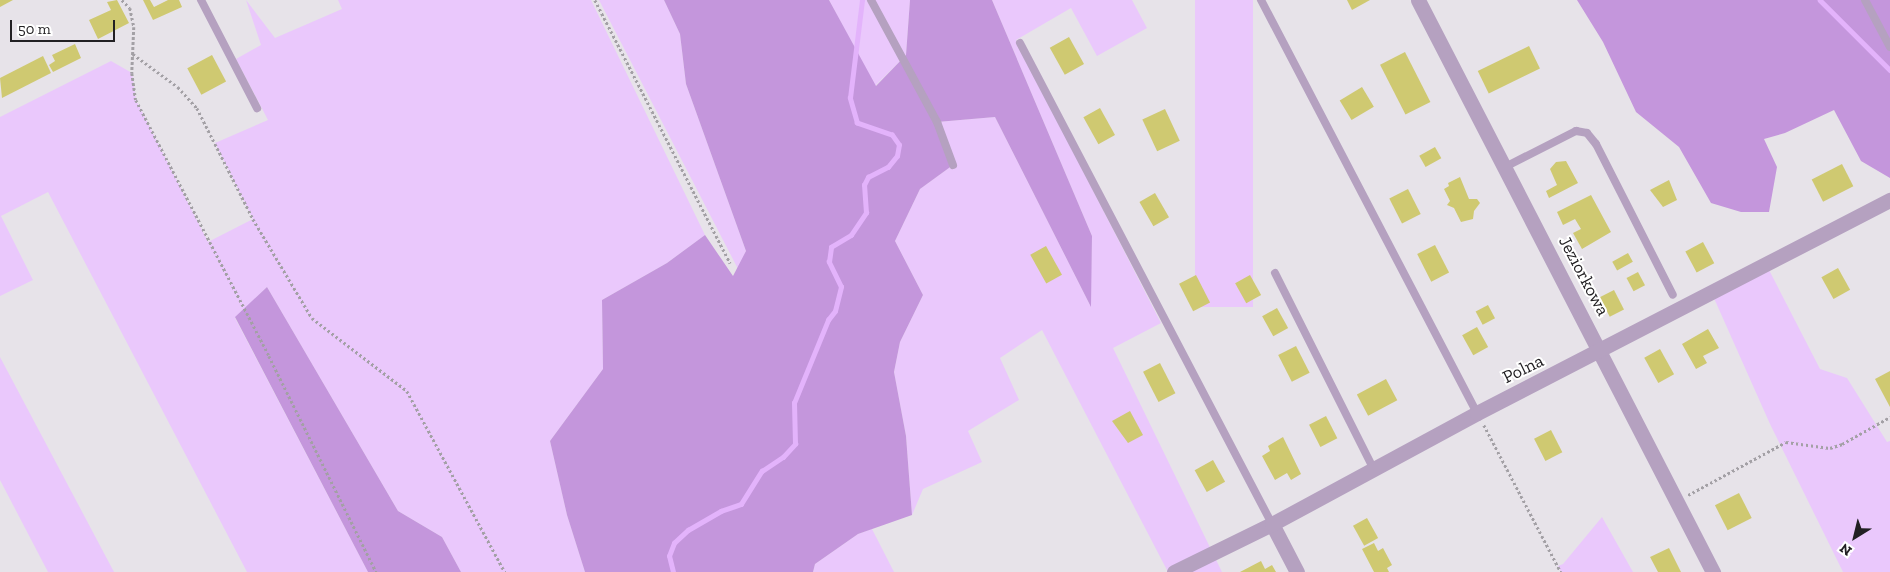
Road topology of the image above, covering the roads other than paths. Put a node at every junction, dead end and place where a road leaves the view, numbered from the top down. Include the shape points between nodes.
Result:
1 (201, 0) edge
2 (871, 0) edge
3 (1260, 0) edge
4 (1418, 0) edge
5 (1865, 0) edge
6 (1020, 42) dead end
7 (1890, 47) edge
8 (257, 108) dead end
9 (953, 165) dead end
10 (1505, 166) junction
11 (1890, 200) edge
12 (1275, 273) dead end
13 (1674, 295) dead end
14 (1602, 350) junction
15 (1477, 412) junction
16 (1374, 470) junction
17 (1272, 524) junction
18 (1174, 572) edge
19 (1297, 572) edge
20 (1714, 572) edge

1 - 8 lane
2 - 9 lane via 937,122
3 - 15 lane
4 - 10 street, Jeziorkowa
5 - 7 lane
6 - 17 lane
10 - 13 lane via 1576,131 1587,133 1596,144
10 - 14 street, Jeziorkowa
11 - 14 street, Polna
12 - 16 lane
14 - 15 street, Polna
14 - 20 street, Jeziorkowa
15 - 16 street, Polna
16 - 17 street, Polna
17 - 18 street, Polna
17 - 19 street

